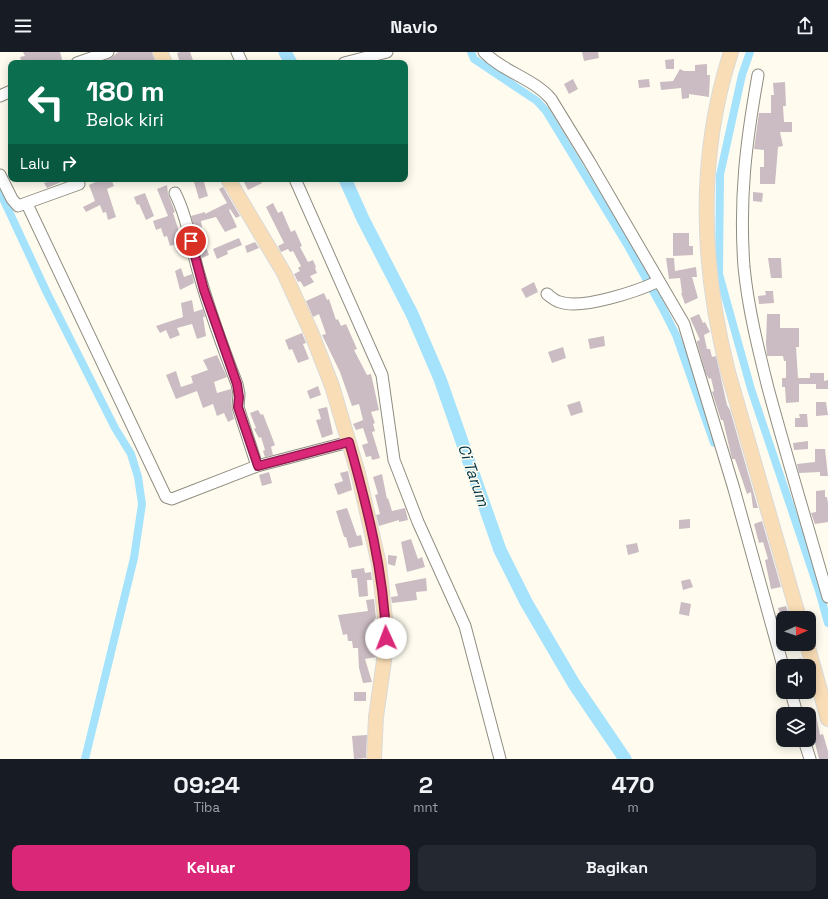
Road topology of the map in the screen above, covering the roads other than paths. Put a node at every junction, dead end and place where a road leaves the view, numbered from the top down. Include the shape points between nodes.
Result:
1 (108, 52) edge
2 (387, 52) edge
3 (484, 52) edge
4 (730, 52) edge
5 (85, 60) edge
6 (356, 60) edge
7 (758, 75) dead end
8 (0, 175) edge
9 (230, 182) edge
10 (296, 182) edge
11 (79, 184) dead end
12 (175, 193) dead end
13 (27, 204) junction
14 (652, 284) junction
15 (547, 294) dead end
16 (349, 442) junction
17 (258, 466) junction
18 (827, 590) edge
19 (797, 611) edge
20 (809, 651) edge
21 (781, 659) edge
22 (828, 719) edge
23 (806, 747) edge
24 (374, 759) edge
25 (500, 759) edge
26 (810, 759) edge

1 - 5 street
2 - 6 street
3 - 14 street via 500,66 537,86 552,99
4 - 19 main road via 716,111 708,172 706,217 710,277 718,332 730,379
7 - 18 street via 744,172 743,234 747,295 754,334 779,427
8 - 13 street via 16,206
9 - 16 main road via 284,273 308,325 332,386
10 - 25 street via 382,375 396,464 418,522 465,626
11 - 13 street
12 - 17 street via 188,224 204,290 237,384 238,407
13 - 17 street via 166,497 177,498
14 - 15 street via 613,298 574,303 561,303
14 - 21 street via 677,310 685,329
16 - 17 street
16 - 24 main road via 379,564 384,598 386,638 376,717
20 - 22 main road
23 - 26 street

